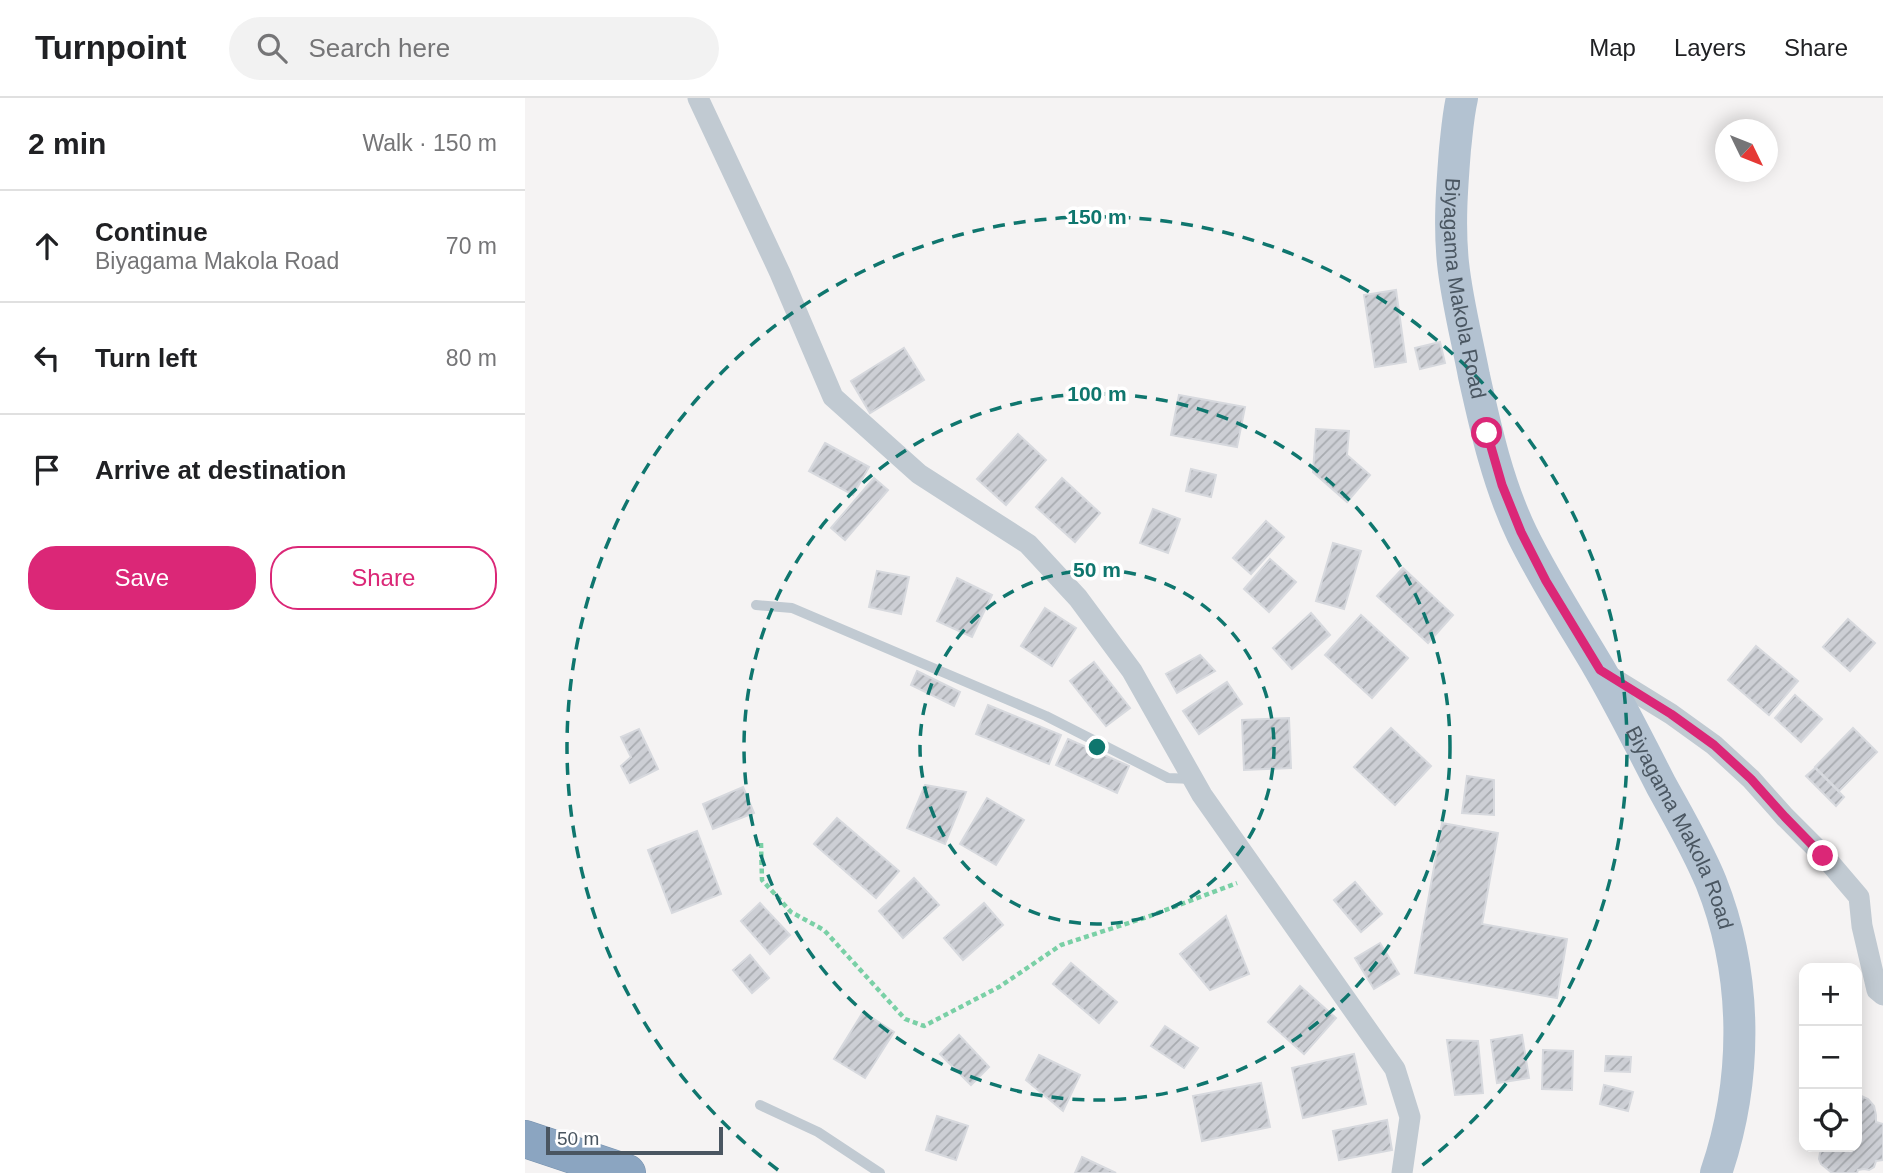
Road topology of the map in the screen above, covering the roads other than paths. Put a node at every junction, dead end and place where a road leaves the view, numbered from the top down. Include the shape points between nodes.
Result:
1 (698, 98) edge
2 (1462, 98) edge
3 (756, 605) dead end
4 (1600, 670) junction
5 (1193, 779) junction
6 (1883, 995) edge
7 (760, 1105) dead end
8 (525, 1139) edge
9 (627, 1173) edge
10 (880, 1173) edge
11 (1402, 1173) edge
12 (1716, 1173) edge

1 - 5 street via 833,397 919,474 1028,544 1078,598 1132,671
2 - 4 main road, Biyagama Makola Road via 1451,212 1453,263 1487,433 1521,532
3 - 5 lane via 792,608 1046,716 1168,778
4 - 6 street via 1714,745 1859,897 1877,990
4 - 12 main road, Biyagama Makola Road via 1710,881 1729,941 1739,1009 1739,1058 1727,1140
5 - 11 street via 1395,1069 1410,1117
7 - 10 lane via 818,1132
8 - 9 highway

